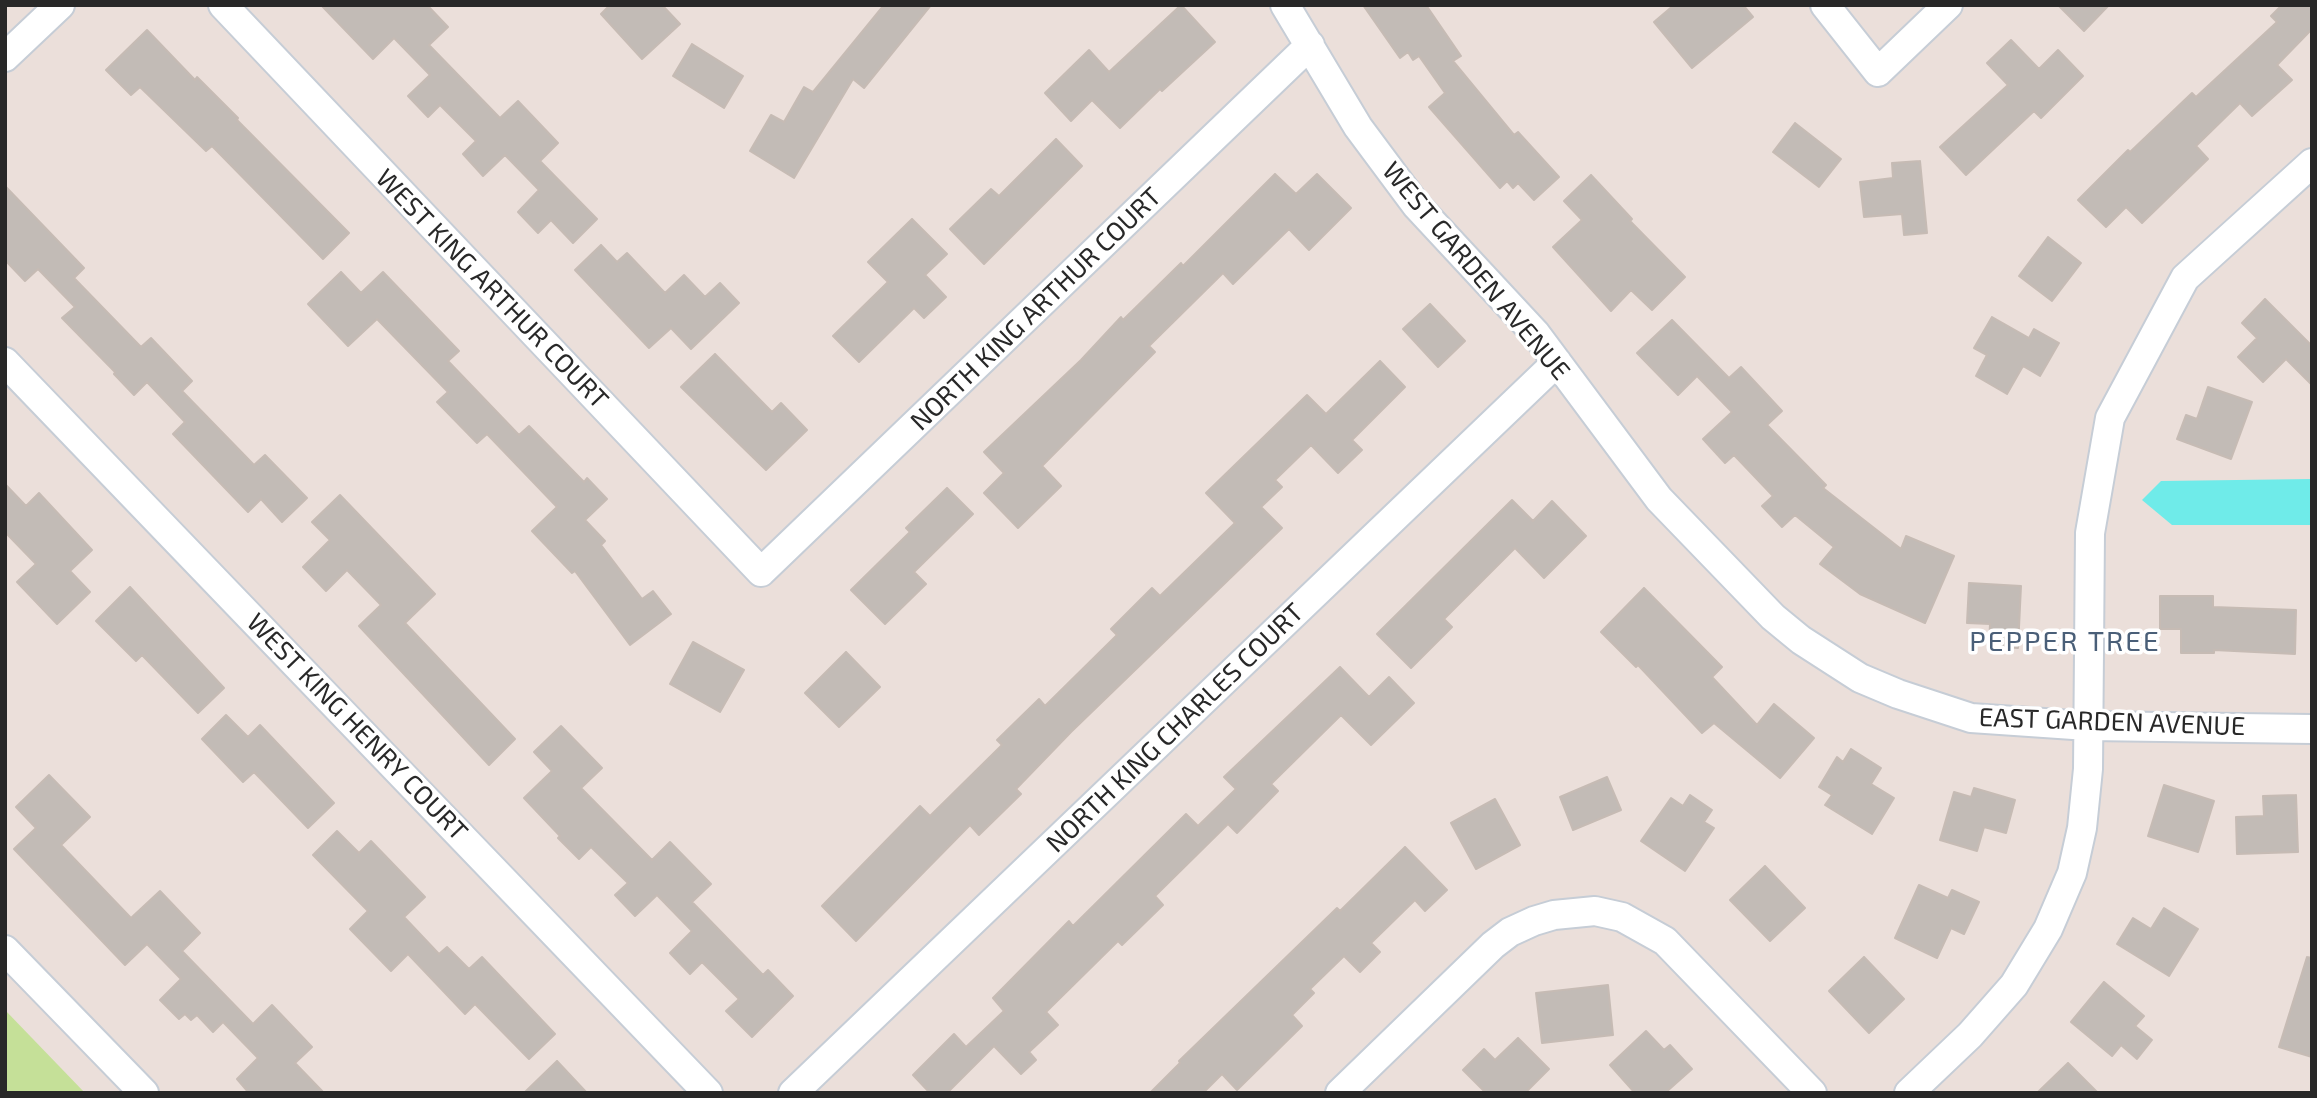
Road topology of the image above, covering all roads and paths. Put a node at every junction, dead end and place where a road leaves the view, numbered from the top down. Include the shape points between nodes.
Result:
1 (60, 5) edge
2 (223, 5) edge
3 (1285, 5) edge
4 (1825, 5) edge
5 (1948, 5) edge
6 (1310, 45) junction
7 (5, 57) edge
8 (2312, 163) edge
9 (5, 362) edge
10 (1557, 362) junction
11 (1683, 525) joint
12 (761, 572) joint
13 (2088, 726) junction
14 (2312, 729) edge
15 (5, 950) edge
16 (144, 1093) edge
17 (708, 1093) edge
18 (793, 1093) edge
19 (1340, 1093) edge
20 (1812, 1093) edge
21 (1909, 1093) edge

1 - 7 street
2 - 12 street, WEST KING ARTHUR COURT
3 - 6 street, WEST GARDEN AVENUE
4 - 5 street via 1878,72
6 - 10 street, WEST GARDEN AVENUE via 1358,127 1416,205
6 - 12 street, NORTH KING ARTHUR COURT
8 - 13 street via 2185,278 2110,418 2090,533
9 - 17 street, WEST KING HENRY COURT
10 - 11 street, WEST GARDEN AVENUE via 1633,467
10 - 18 street, NORTH KING CHARLES COURT
11 - 13 street, EAST GARDEN AVENUE via 1773,617 1860,678 1970,718
13 - 14 street, EAST GARDEN AVENUE
13 - 21 street via 2082,828 2072,873 2049,929 1995,1009
15 - 16 street
19 - 20 street via 1510,932 1554,915 1595,911 1622,917 1665,941

